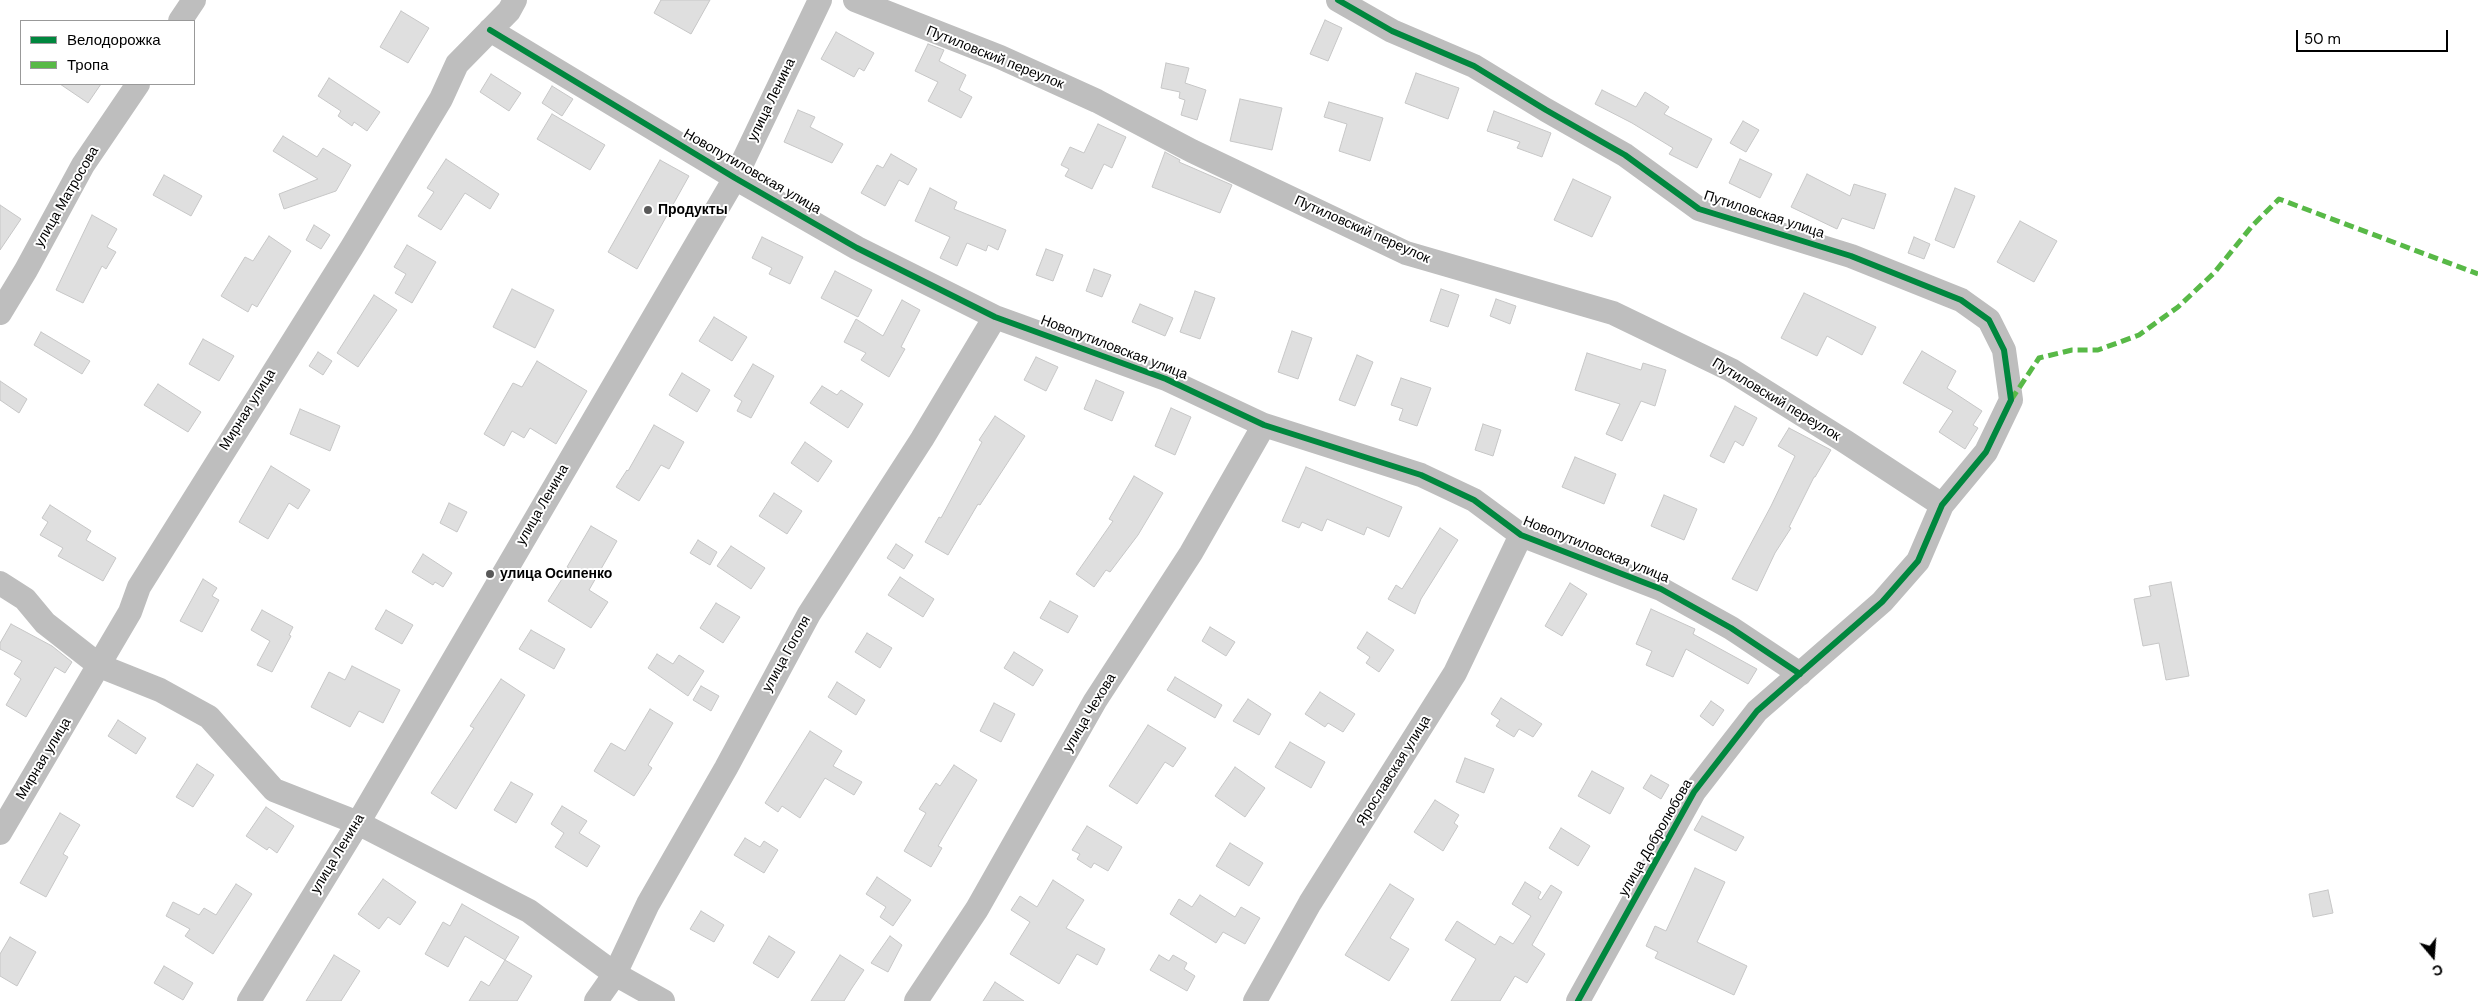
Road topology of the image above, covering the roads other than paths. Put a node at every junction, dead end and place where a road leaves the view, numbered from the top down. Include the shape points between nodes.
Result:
1 (194, 0) edge
2 (515, 0) edge
3 (820, 0) edge
4 (855, 0) edge
5 (1338, 0) edge
6 (181, 20) edge
7 (490, 30) junction
8 (137, 85) edge
9 (735, 178) junction
10 (0, 313) edge
11 (995, 316) junction
12 (2011, 400) joint
13 (1264, 426) junction
14 (1942, 505) junction
15 (1521, 535) junction
16 (0, 583) edge
17 (100, 666) junction
18 (1800, 674) junction
19 (358, 822) junction
20 (0, 833) edge
21 (615, 974) junction
22 (249, 1001) edge
23 (596, 1001) edge
24 (663, 1001) edge
25 (916, 1001) edge
26 (1255, 1001) edge
27 (1578, 1001) edge

1 - 6 street
2 - 7 street, Мирная улица
3 - 9 street, улица Ленина
4 - 14 street, Путиловский переулок via 1000,57 1097,101 1192,151 1406,253 1613,313 1731,370
5 - 12 street, Путиловская улица via 1392,31 1474,66 1626,155 1700,209 1850,256 1961,300 1989,320 2004,350
7 - 9 street, Новопутиловская улица
7 - 17 street, Мирная улица via 457,64 441,100 352,247 139,587 130,612
8 - 10 street, улица Матросова via 83,165
9 - 11 street, Новопутиловская улица via 857,248
9 - 19 street, улица Ленина
11 - 13 street, Новопутиловская улица via 1166,379
11 - 21 street, улица Гоголя via 922,439 809,614 648,904
12 - 14 street, улица Добролюбова via 1986,452
13 - 15 street, Новопутиловская улица via 1420,475 1474,500
13 - 25 street, улица Чехова via 1191,553 1095,701 977,909
14 - 18 street, улица Добролюбова via 1918,561 1882,602
15 - 18 street, Новопутиловская улица via 1661,589 1731,628
15 - 26 street, Ярославская улица via 1455,673 1310,903
16 - 17 street via 25,599 45,622
17 - 19 street via 160,690 209,717 274,790
17 - 20 street, Мирная улица
18 - 27 street, улица Добролюбова via 1757,711 1694,792
19 - 21 street via 529,911
19 - 22 street, улица Ленина
21 - 23 street, улица Гоголя
21 - 24 street

